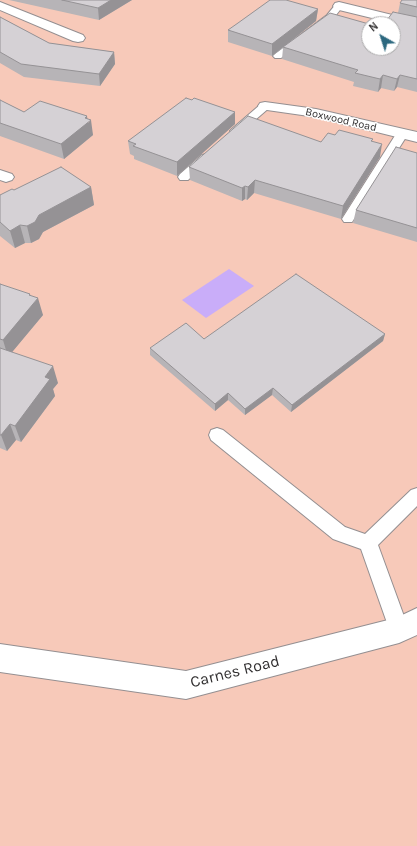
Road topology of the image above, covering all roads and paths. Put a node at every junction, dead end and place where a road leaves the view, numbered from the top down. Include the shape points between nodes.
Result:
1 (0, 6) edge
2 (339, 6) joint
3 (417, 25) edge
4 (78, 38) dead end
5 (278, 56) dead end
6 (264, 106) joint
7 (402, 134) junction
8 (230, 136) edge
9 (417, 138) edge
10 (213, 151) edge
11 (184, 177) dead end
12 (348, 219) dead end
13 (217, 435) dead end
14 (417, 495) edge
15 (368, 543) junction
16 (408, 626) edge
17 (0, 658) edge

1 - 4 street
2 - 3 street
2 - 5 lane via 330,16
6 - 7 street, Boxwood Road via 316,113
6 - 8 lane
7 - 9 street, Boxwood Road
7 - 12 lane
10 - 11 lane
13 - 15 lane via 340,533
14 - 15 lane
15 - 16 lane
16 - 17 street, Carnes Road via 186,685

